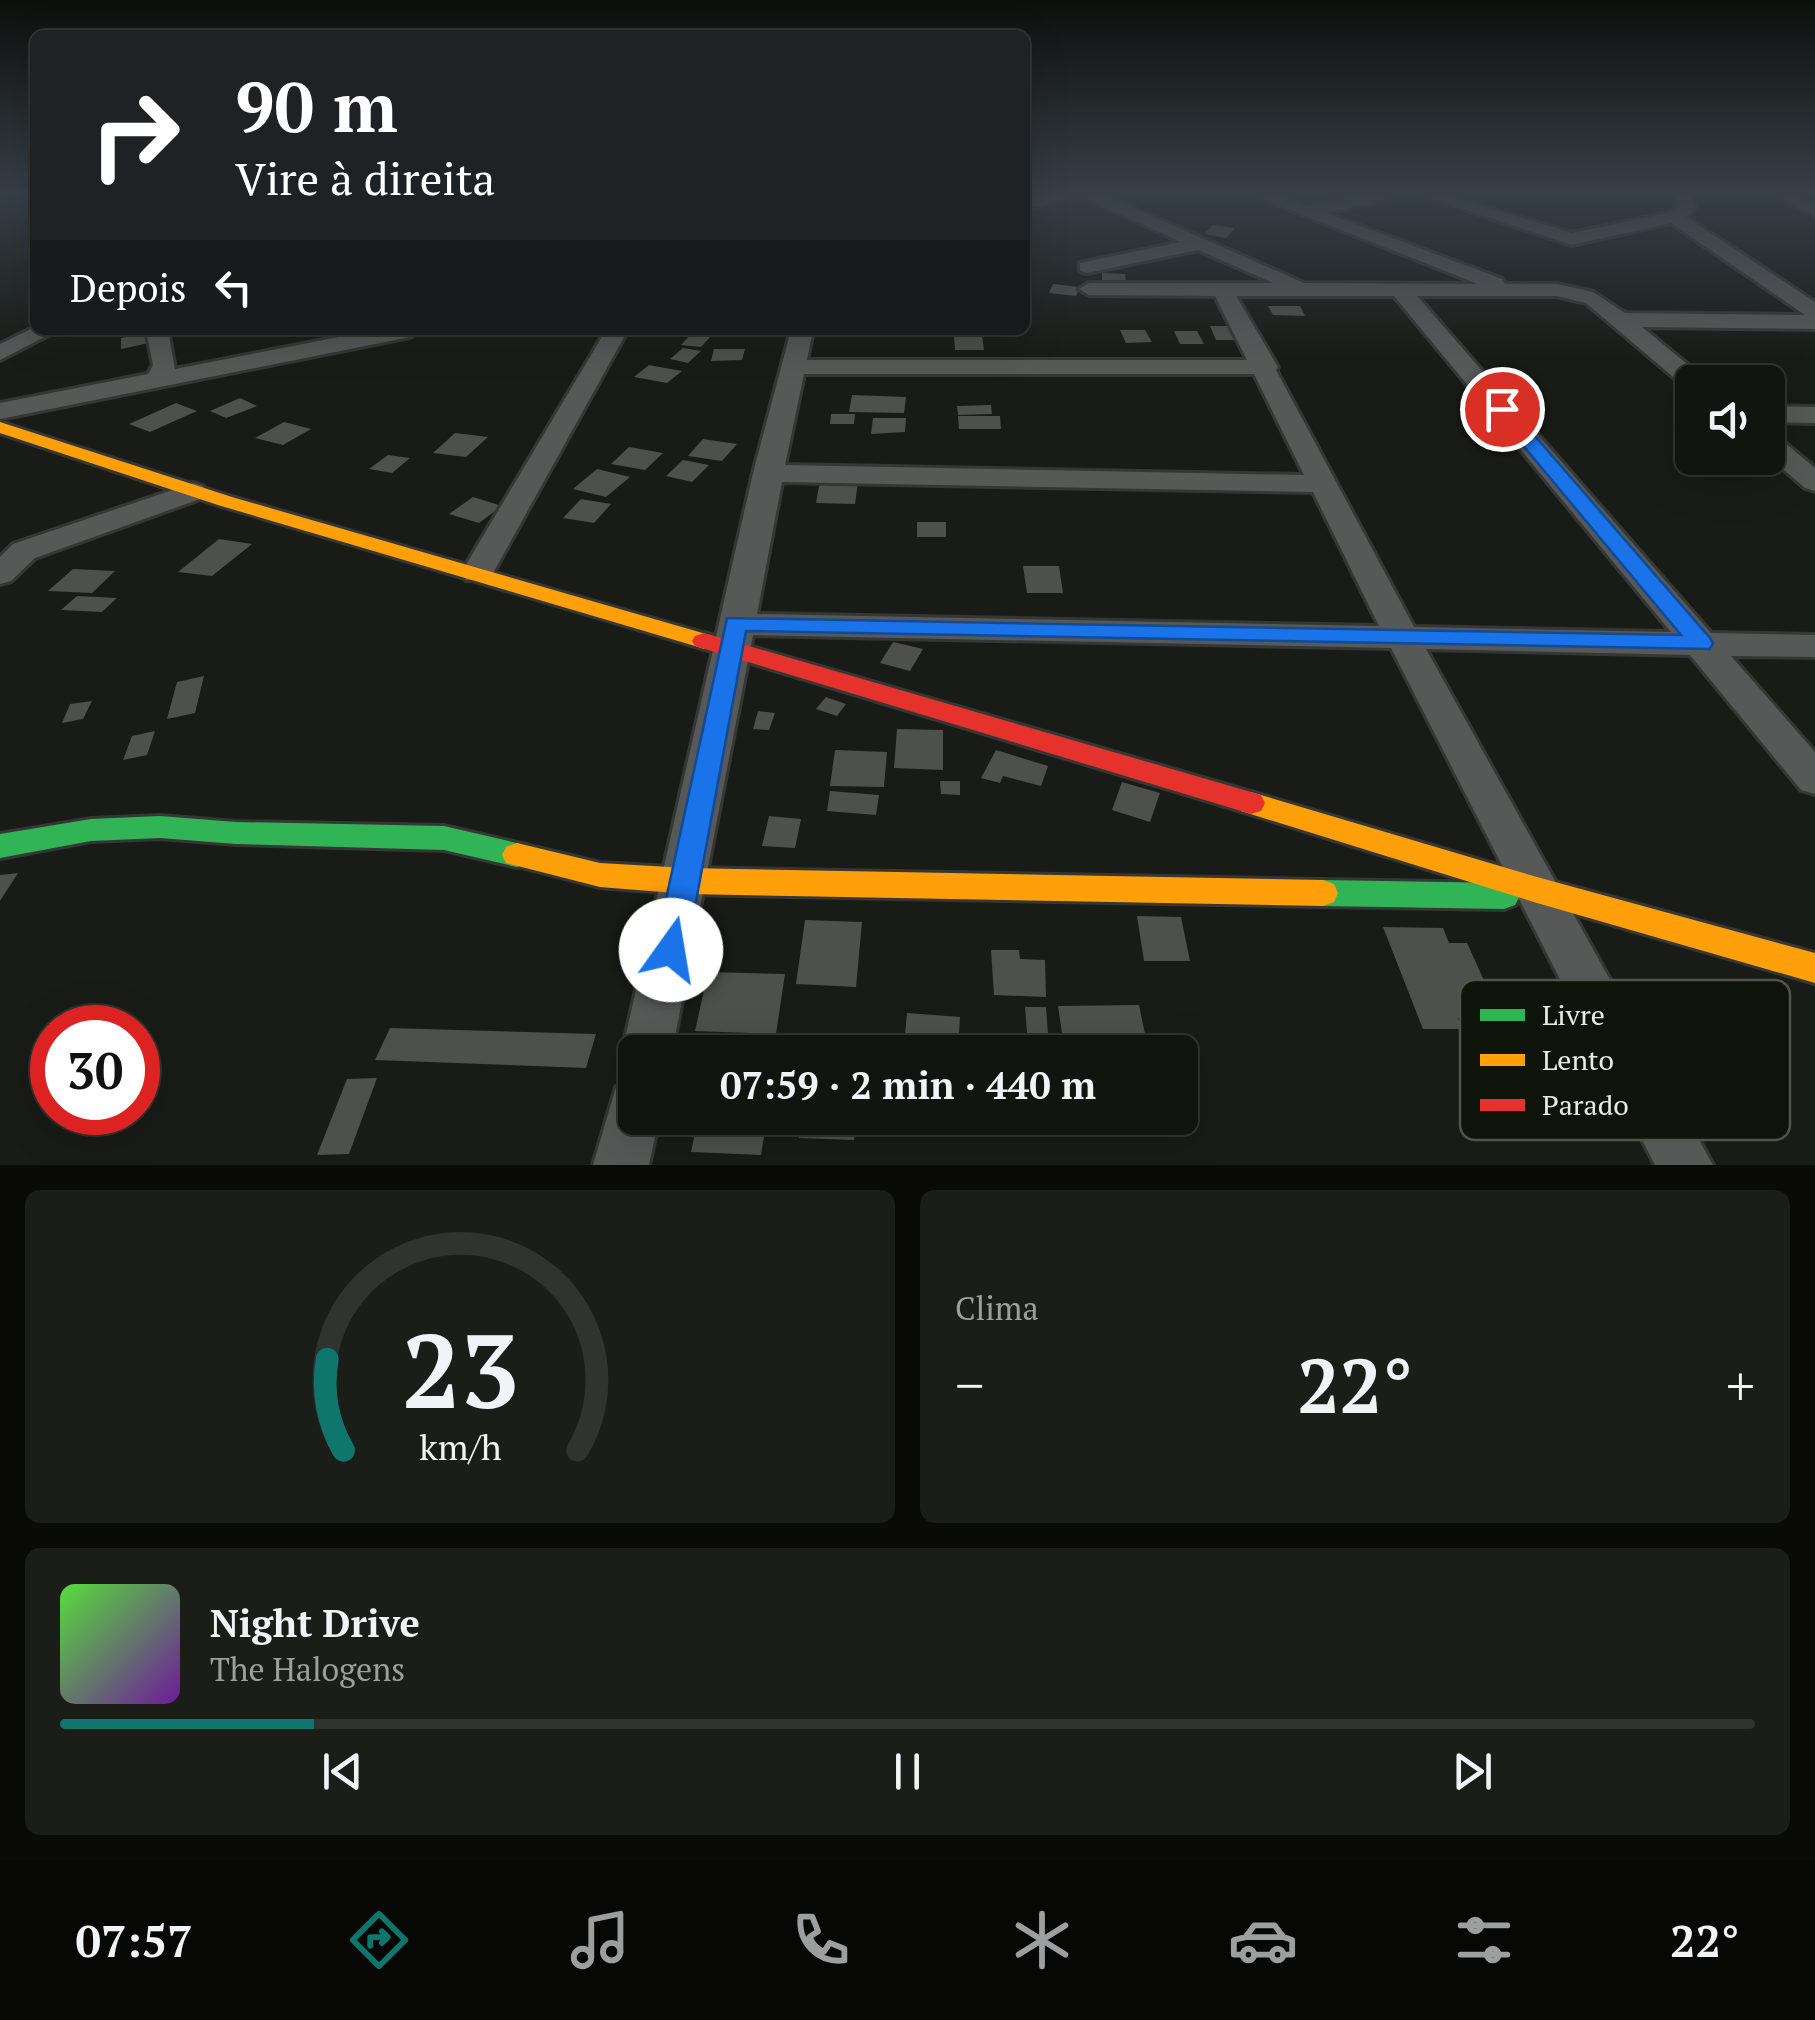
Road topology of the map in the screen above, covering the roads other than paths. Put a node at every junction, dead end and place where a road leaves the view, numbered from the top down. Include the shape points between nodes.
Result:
1 (1181, 249) edge
2 (1216, 249) edge
3 (1406, 249) edge
4 (1722, 249) edge
5 (1223, 290) junction
6 (1514, 290) junction
7 (1308, 291) junction
8 (1402, 292) junction
9 (1815, 312) edge
10 (1617, 320) junction
11 (1815, 322) edge
12 (36, 335) edge
13 (157, 335) edge
14 (385, 335) edge
15 (613, 335) edge
16 (801, 335) edge
17 (0, 352) edge
18 (793, 366) junction
19 (1266, 367) junction
20 (1675, 367) edge
21 (161, 373) junction
22 (0, 411) edge
23 (1785, 414) edge
24 (1815, 414) edge
25 (0, 427) edge
26 (1785, 457) edge
27 (767, 473) junction
28 (1815, 482) edge
29 (1322, 484) junction
30 (193, 492) junction
31 (484, 559) junction
32 (442, 563) joint
33 (0, 574) edge
34 (1401, 635) junction
35 (733, 636) junction
36 (1701, 643) junction
37 (1815, 646) edge
38 (1815, 779) edge
39 (0, 846) edge
40 (687, 881) junction
41 (1539, 894) junction
42 (1815, 968) edge
43 (1585, 980) edge
44 (651, 1035) edge
45 (628, 1135) edge
46 (1672, 1140) edge
47 (621, 1165) edge
48 (1685, 1165) edge

1 - 5 street via 1088,278
2 - 7 street
3 - 6 street
4 - 9 street
5 - 7 street
5 - 19 street
6 - 8 street
6 - 10 street via 1592,298
7 - 8 street
8 - 36 street
10 - 11 street
10 - 20 street
12 - 17 street
13 - 21 street
14 - 21 street via 198,372
15 - 31 street
16 - 18 street
18 - 19 street
18 - 27 street
19 - 29 street
21 - 22 street
23 - 24 street
25 - 30 street
26 - 28 street
27 - 29 street
27 - 35 street
29 - 34 street
30 - 32 street
30 - 33 street via 24,551
31 - 32 street
31 - 35 street
34 - 35 street
34 - 36 street
34 - 41 street
35 - 40 street
35 - 41 street
36 - 37 street
36 - 38 street
39 - 40 street via 91,830 160,827 389,835 444,838 600,875
40 - 41 street
40 - 44 street
41 - 42 street
41 - 43 street
45 - 47 street
46 - 48 street

